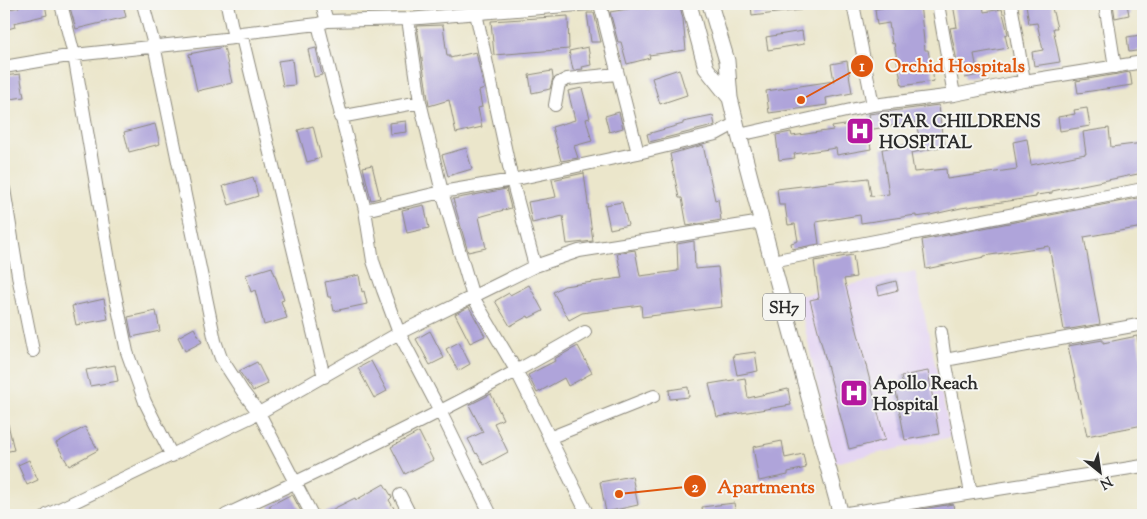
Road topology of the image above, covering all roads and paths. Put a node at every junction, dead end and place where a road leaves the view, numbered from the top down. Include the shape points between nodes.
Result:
1 (62, 4) edge
2 (143, 4) edge
3 (227, 4) edge
4 (322, 4) edge
5 (590, 4) edge
6 (600, 4) edge
7 (689, 4) edge
8 (710, 4) edge
9 (853, 4) edge
10 (938, 4) edge
11 (1011, 4) edge
12 (1105, 4) edge
13 (475, 9) edge
14 (408, 19) junction
15 (322, 23) junction
16 (237, 35) junction
17 (154, 45) junction
18 (74, 55) junction
19 (1143, 62) edge
20 (4, 67) edge
21 (1115, 67) junction
22 (618, 74) junction
23 (1024, 81) junction
24 (954, 95) junction
25 (730, 98) junction
26 (420, 102) junction
27 (556, 105) dead end
28 (873, 105) junction
29 (340, 117) junction
30 (738, 129) junction
31 (638, 153) junction
32 (512, 180) junction
33 (4, 189) edge
34 (1143, 189) edge
35 (442, 192) junction
36 (365, 210) junction
37 (762, 222) junction
38 (772, 261) junction
39 (535, 266) junction
40 (473, 297) junction
41 (1138, 325) dead end
42 (585, 332) dead end
43 (941, 332) dead end
44 (399, 333) junction
45 (34, 351) dead end
46 (945, 360) junction
47 (517, 372) junction
48 (324, 377) junction
49 (654, 396) dead end
50 (440, 411) junction
51 (259, 413) junction
52 (549, 438) junction
53 (172, 456) junction
54 (1143, 466) edge
55 (296, 482) junction
56 (971, 493) junction
57 (400, 495) dead end
58 (47, 515) edge
59 (226, 515) edge
60 (312, 515) edge
61 (410, 515) edge
62 (491, 515) edge
63 (588, 515) edge
64 (841, 515) edge

1 - 18 street
2 - 17 street
3 - 16 street
4 - 15 street
5 - 13 street
6 - 22 street
7 - 25 main road, SH7 via 706,68
8 - 25 main road, SH7 via 727,61
9 - 28 street
10 - 24 street
11 - 23 street
12 - 21 street
13 - 14 street
13 - 32 street
14 - 15 street
14 - 26 street
15 - 16 street
15 - 29 street
16 - 17 street
16 - 48 street
17 - 18 street
17 - 51 street via 215,341 221,358
18 - 20 street
18 - 53 street via 127,352 145,402
19 - 21 street
21 - 23 street
22 - 27 street via 567,79 559,84
22 - 31 street
23 - 24 street
24 - 28 street
25 - 30 main road, SH7
26 - 29 street
26 - 35 street
28 - 30 street
29 - 36 street
30 - 31 street
30 - 37 main road, SH7
31 - 32 street
32 - 35 street
32 - 39 street
33 - 45 street
34 - 38 street
35 - 36 street
35 - 40 street
36 - 44 street via 373,261
37 - 38 main road, SH7
37 - 39 street via 579,251
38 - 64 main road, SH7
39 - 40 street
40 - 44 street
40 - 47 street
41 - 46 street
42 - 47 street
43 - 46 street
44 - 48 street
44 - 50 street
46 - 56 street
47 - 50 street
47 - 52 street
48 - 51 street
49 - 52 street
50 - 55 street
50 - 62 street
51 - 53 street
51 - 55 street
52 - 63 street
53 - 58 street
54 - 56 street
55 - 59 street
55 - 60 street
56 - 64 street
57 - 61 street

